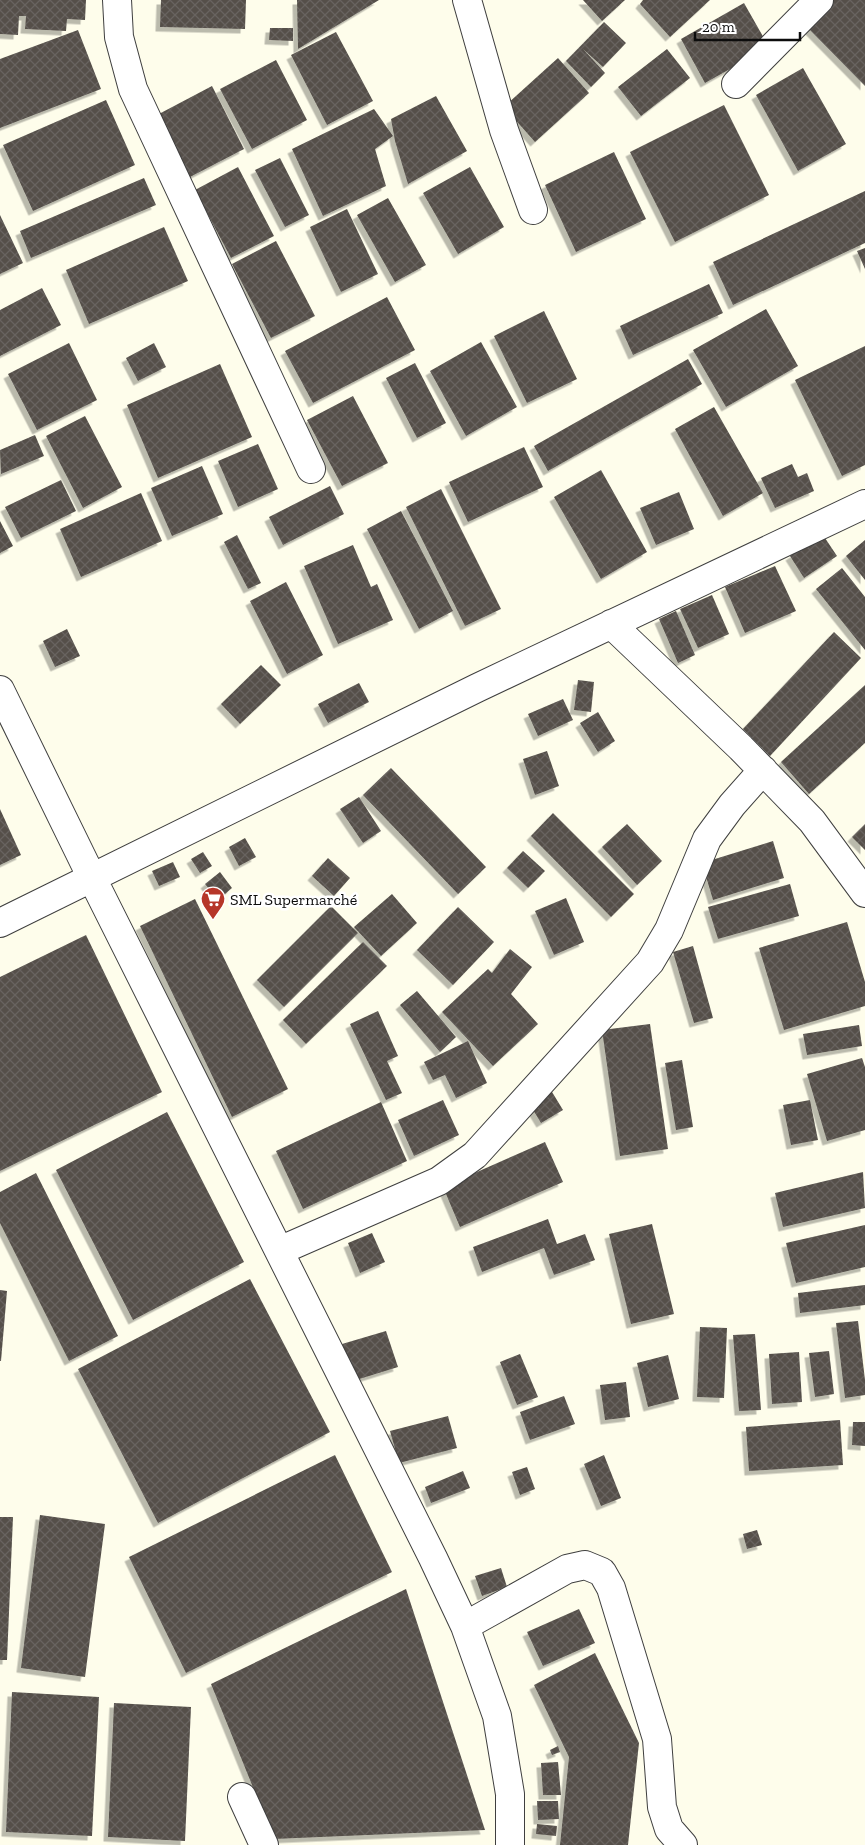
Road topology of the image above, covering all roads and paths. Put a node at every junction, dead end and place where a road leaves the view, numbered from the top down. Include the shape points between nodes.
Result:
1 (117, 0) edge
2 (468, 0) edge
3 (819, 0) edge
4 (736, 84) dead end
5 (533, 210) dead end
6 (311, 469) dead end
7 (865, 504) edge
8 (611, 624) junction
9 (0, 690) edge
10 (763, 770) junction
11 (92, 878) junction
12 (865, 893) edge
13 (0, 923) edge
14 (279, 1251) junction
15 (465, 1626) junction
16 (242, 1797) dead end
17 (264, 1845) edge
18 (510, 1845) edge
19 (683, 1845) edge

1 - 6 street via 119,37 133,89
2 - 5 street via 504,130
3 - 4 street
7 - 8 street
8 - 10 street
8 - 11 street
9 - 11 street
10 - 12 street via 812,821
10 - 14 street via 707,839 669,930 650,962 475,1155 439,1181
11 - 13 street
11 - 14 street
14 - 15 street
15 - 18 street via 497,1716 510,1794
15 - 19 street via 567,1569 585,1565 602,1572 611,1588 657,1739 662,1807 669,1829
16 - 17 street

